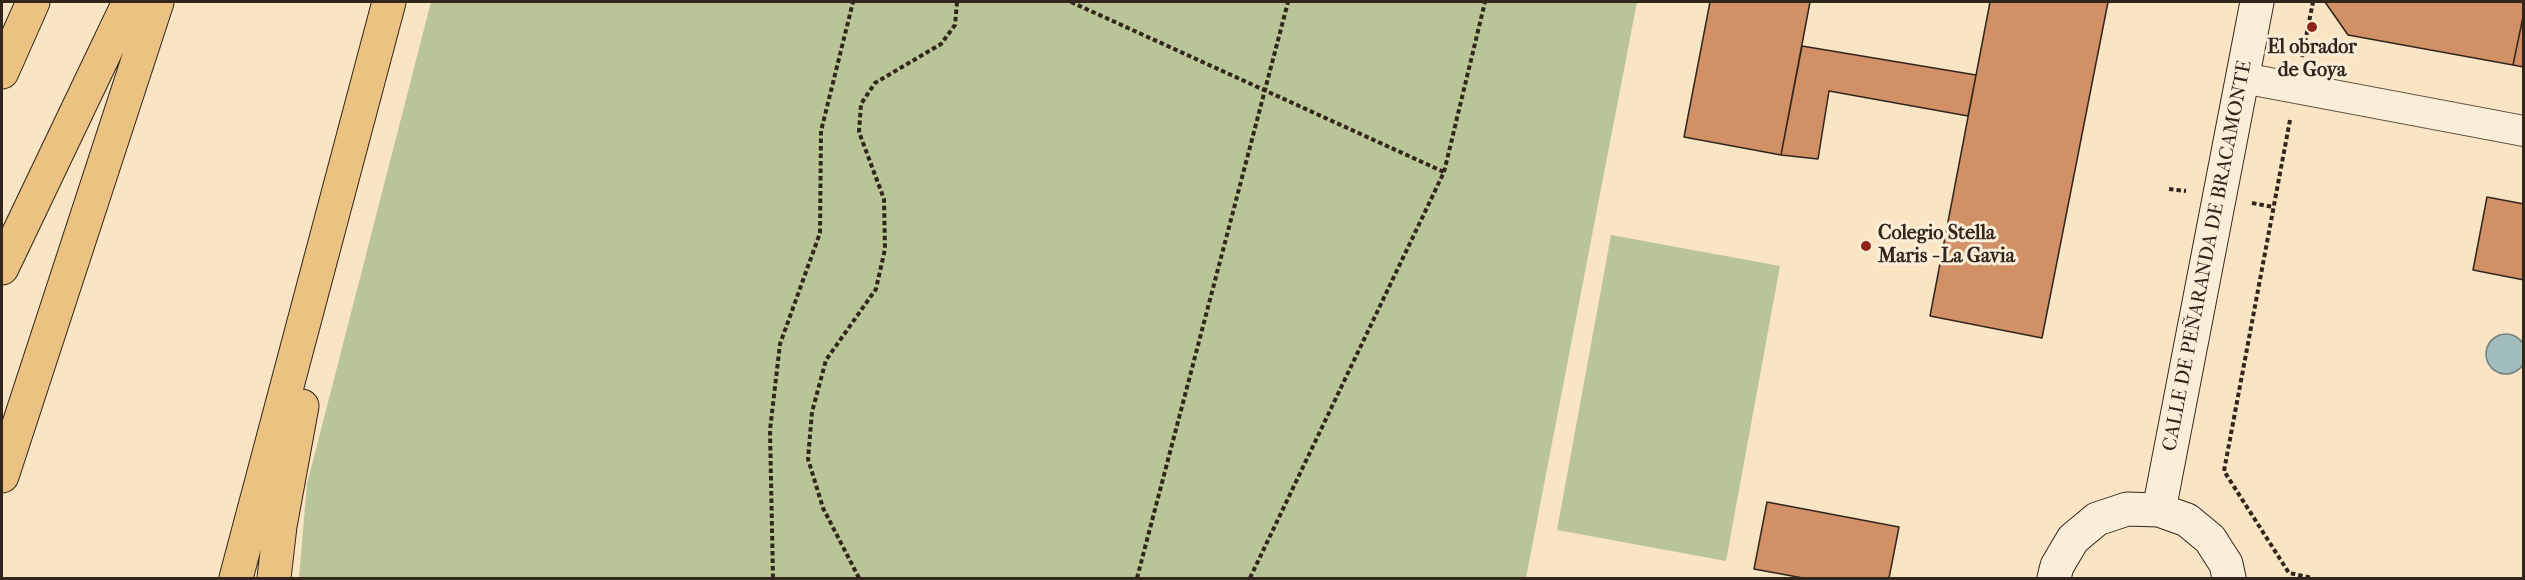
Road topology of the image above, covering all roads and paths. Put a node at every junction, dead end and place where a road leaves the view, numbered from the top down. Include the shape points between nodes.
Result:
1 (33, 2) edge
2 (129, 2) edge
3 (157, 2) edge
4 (389, 2) edge
5 (853, 2) edge
6 (957, 2) edge
7 (1071, 2) edge
8 (1288, 2) edge
9 (1485, 2) edge
10 (2257, 2) edge
11 (2313, 2) edge
12 (2, 72) edge
13 (2243, 78) junction
14 (2296, 88) junction
15 (1263, 89) junction
16 (2523, 131) edge
17 (351, 144) junction
18 (1444, 172) junction
19 (2, 268) edge
20 (2, 476) edge
21 (2158, 510) junction
22 (236, 579) edge
23 (274, 579) edge
24 (773, 579) edge
25 (859, 579) edge
26 (1137, 579) edge
27 (1250, 579) edge
28 (2054, 579) edge
29 (2229, 579) edge
30 (2313, 579) edge

1 - 12 highway
2 - 19 highway
3 - 20 highway
4 - 17 highway
5 - 24 path via 821,131 820,232 780,344 770,430
6 - 25 path via 955,25 941,44 876,83 861,104 859,132 884,199 885,249 876,289 826,360 812,412 808,459 823,508
7 - 15 path
8 - 15 path
9 - 18 path
10 - 13 main road, CALLE DE PEÑARANDA DE BRACAMONTE
11 - 14 path
13 - 14 street
13 - 21 main road, CALLE DE PEÑARANDA DE BRACAMONTE
14 - 16 street
14 - 30 path via 2224,471 2289,573
15 - 18 path
15 - 26 path
17 - 22 highway
17 - 23 highway via 279,526
18 - 27 path
21 - 28 main road via 2127,509 2097,519 2073,539
21 - 29 main road via 2187,520 2210,539 2226,564

